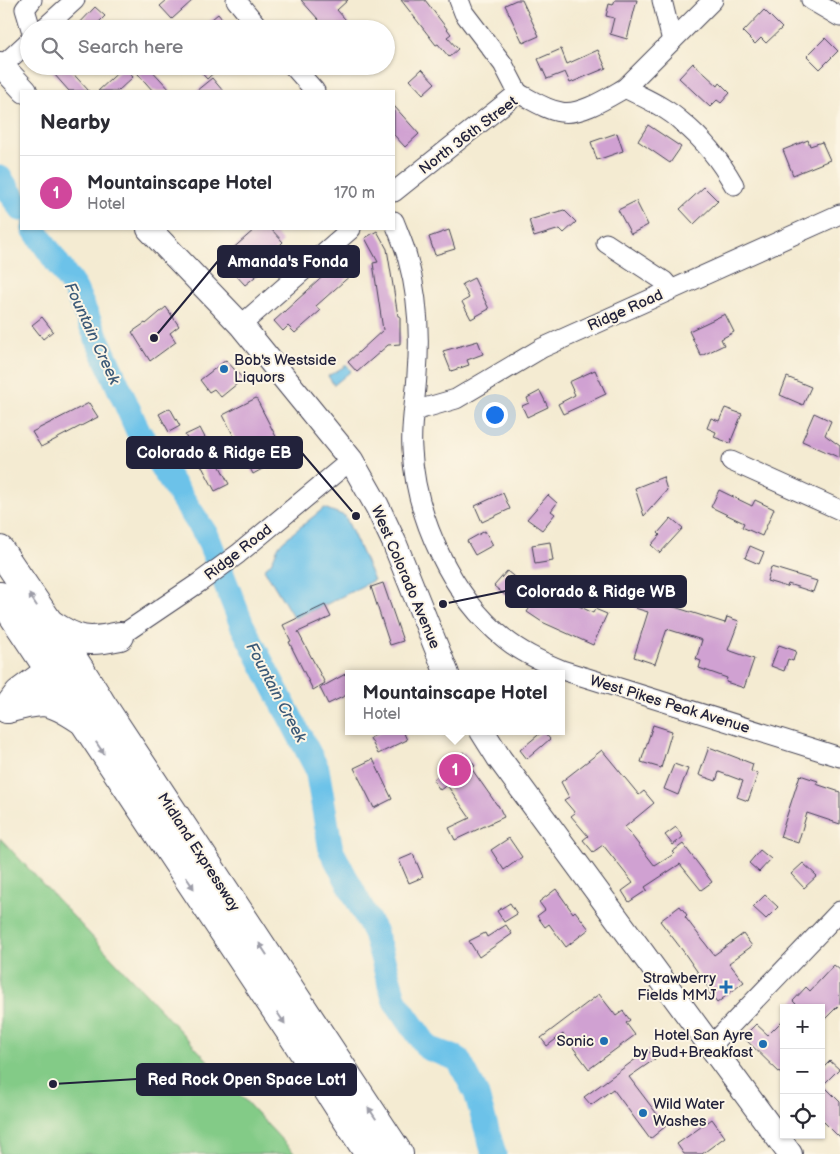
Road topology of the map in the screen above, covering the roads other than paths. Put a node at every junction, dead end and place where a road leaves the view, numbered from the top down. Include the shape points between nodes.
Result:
1 (32, 0) edge
2 (75, 0) edge
3 (236, 0) edge
4 (459, 0) edge
5 (662, 0) edge
6 (713, 0) edge
7 (811, 0) edge
8 (840, 17) edge
9 (26, 20) edge
10 (52, 20) edge
11 (253, 20) edge
12 (672, 41) junction
13 (20, 46) edge
14 (1, 65) edge
15 (301, 75) edge
16 (625, 88) junction
17 (24, 90) edge
18 (313, 90) edge
19 (518, 93) junction
20 (734, 185) dead end
21 (395, 191) edge
22 (840, 214) edge
23 (395, 224) edge
24 (150, 230) edge
25 (350, 230) edge
26 (606, 243) dead end
27 (671, 289) junction
28 (241, 325) junction
29 (414, 411) junction
30 (351, 460) junction
31 (731, 461) dead end
32 (840, 510) edge
33 (0, 550) edge
34 (0, 596) edge
35 (48, 623) junction
36 (22, 629) junction
37 (120, 636) junction
38 (81, 669) junction
39 (445, 670) edge
40 (562, 670) edge
41 (565, 671) edge
42 (49, 672) junction
43 (3, 711) edge
44 (91, 711) junction
45 (485, 735) edge
46 (840, 757) edge
47 (840, 911) edge
48 (711, 1046) junction
49 (369, 1154) edge
50 (399, 1154) edge
51 (790, 1154) edge

1 - 9 street via 25,9
2 - 10 street
3 - 11 street
4 - 19 street via 464,13 503,64
5 - 12 street
6 - 12 street, North 36th Street
7 - 8 street
12 - 16 street, North 36th Street
13 - 14 street
14 - 17 main road
15 - 18 street
16 - 19 street, North 36th Street via 593,105 563,113
16 - 20 street via 682,122 722,163
19 - 21 street, North 36th Street
22 - 27 street, Ridge Road
23 - 29 street, West Pikes Peak Avenue via 408,260 416,308 418,373
24 - 28 main road, West Colorado Avenue
25 - 28 street
26 - 27 street
27 - 29 street, Ridge Road via 542,348 456,399
28 - 30 main road, West Colorado Avenue
29 - 40 street, West Pikes Peak Avenue via 412,449 418,493 424,517 456,582 470,603 505,639 540,661
30 - 37 street, Ridge Road via 238,554
30 - 39 main road, West Colorado Avenue via 394,542
31 - 32 street
35 -> 33 highway, Midland Expressway
34 - 36 highway, Midland Expressway
35 - 37 highway via 68,636 82,640 99,641
35 - 38 highway, Midland Expressway
36 - 38 highway via 49,652
36 - 42 highway, Midland Expressway
37 - 38 highway
38 - 44 highway, Midland Expressway
41 - 46 street, West Pikes Peak Avenue
42 - 43 highway via 19,693
42 - 44 highway, Midland Expressway
43 - 44 highway via 31,702 48,702 64,708
44 -> 49 highway, Midland Expressway
50 -> 44 highway, Midland Expressway
45 - 48 main road
47 - 48 street
48 - 51 main road

